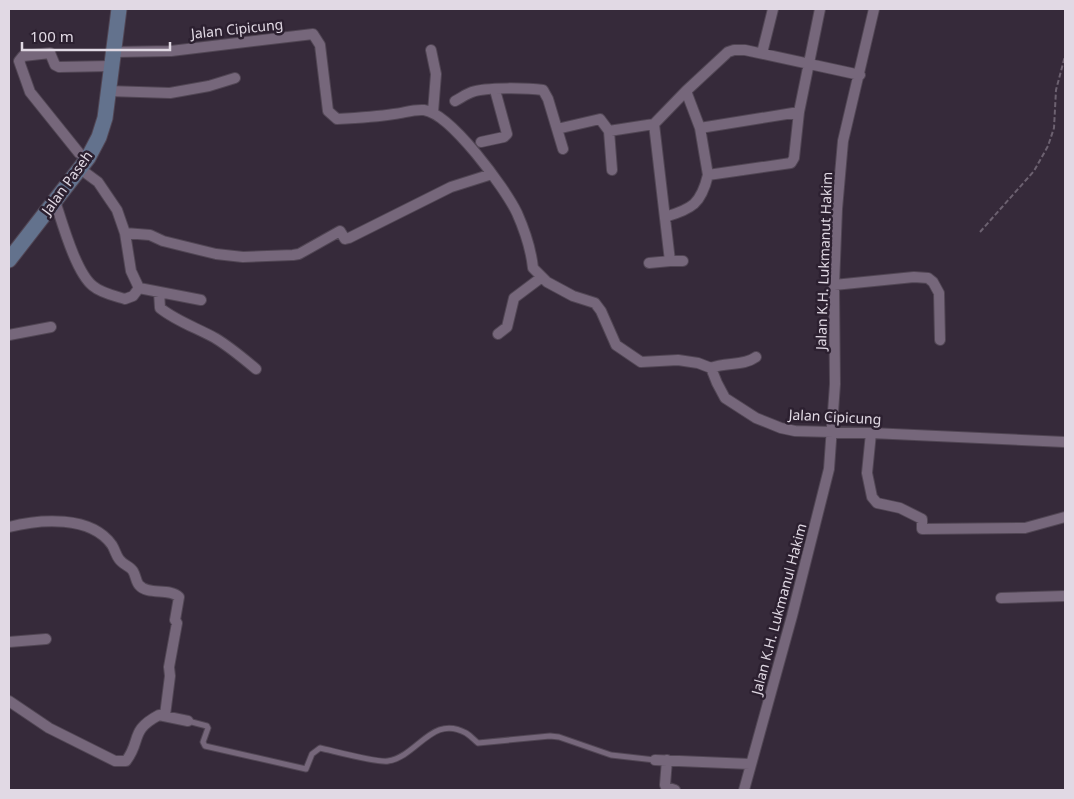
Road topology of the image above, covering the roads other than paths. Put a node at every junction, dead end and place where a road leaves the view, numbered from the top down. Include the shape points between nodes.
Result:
1 (118, 9) edge
2 (773, 9) edge
3 (820, 9) edge
4 (874, 9) edge
5 (431, 50) dead end
6 (762, 54) junction
7 (112, 59) junction
8 (810, 64) junction
9 (860, 75) junction
10 (235, 78) dead end
11 (495, 90) junction
12 (108, 91) junction
13 (686, 91) junction
14 (455, 101) dead end
15 (799, 112) junction
16 (436, 115) junction
17 (654, 124) junction
18 (700, 128) junction
19 (557, 129) junction
20 (609, 131) junction
21 (481, 142) dead end
22 (563, 149) dead end
23 (84, 163) junction
24 (612, 170) dead end
25 (492, 174) junction
26 (708, 175) junction
27 (55, 201) junction
28 (665, 217) junction
29 (125, 233) junction
30 (9, 260) edge
31 (670, 261) junction
32 (683, 261) dead end
33 (649, 263) dead end
34 (542, 277) junction
35 (834, 285) junction
36 (139, 288) junction
37 (159, 292) junction
38 (201, 300) dead end
39 (51, 327) dead end
40 (498, 334) dead end
41 (9, 335) edge
42 (940, 340) dead end
43 (756, 358) dead end
44 (711, 368) junction
45 (256, 369) dead end
46 (832, 432) junction
47 (872, 432) junction
48 (1065, 442) edge
49 (1065, 517) edge
50 (9, 528) edge
51 (1065, 596) edge
52 (1000, 598) dead end
53 (46, 639) dead end
54 (9, 642) edge
55 (9, 700) edge
56 (164, 715) junction
57 (188, 721) joint
58 (655, 760) joint
59 (667, 760) junction
60 (750, 764) junction
61 (675, 790) edge
62 (744, 790) edge

1 - 7 street, Jalan Paseh
2 - 6 street
3 - 8 street
4 - 9 street, Jalan K.H. Lukmanut Hakim
5 - 16 street via 436,74
6 - 8 street
6 - 13 street via 731,50
7 - 12 street, Jalan Paseh
7 - 16 street, Jalan Cipicung via 313,34 320,45 328,111 337,119 414,110
7 - 23 street via 59,66 54,65 50,53 23,56 19,61 38,105
8 - 9 street
8 - 15 street
9 - 35 street, Jalan K.H. Lukmanut Hakim via 843,141
10 - 12 street via 170,93
11 - 14 street via 474,91
11 - 19 street via 543,90
11 - 21 street via 507,134
12 - 23 street, Jalan Paseh via 99,137
13 - 17 street
13 - 18 street
15 - 18 street
15 - 26 street via 793,162
16 - 25 street via 454,128
17 - 20 street
17 - 28 street
18 - 26 street
19 - 20 street via 600,119
19 - 22 street
20 - 24 street
23 - 27 street, Jalan Paseh
23 - 29 street via 117,210
25 - 29 street via 451,187 347,239 340,231 300,254 243,257 216,254 150,235
25 - 34 street via 516,212 531,252 533,268
26 - 28 street via 694,205
27 - 30 street, Jalan Paseh
27 - 36 street via 79,267 93,286 125,299 133,296
28 - 31 street
29 - 36 street via 132,271
31 - 32 street
31 - 33 street
34 - 40 street via 514,298 507,327
34 - 44 street via 573,296 595,303 602,311 616,345 641,362 678,360
35 - 42 street via 928,278 939,293
35 - 46 street, Jalan K.H. Lukmanut Hakim
36 - 37 street
37 - 38 street
37 - 45 street via 160,308 168,315 215,338
39 - 41 street
43 - 44 street
44 - 46 street, Jalan Cipicung via 725,398 756,418 795,431
46 - 47 street, Jalan Cipicung
46 - 60 street, Jalan K.H. Lukmanul Hakim via 827,479
47 - 48 street, Jalan Cipicung
47 - 49 street via 867,473 872,497 877,503 900,508 922,519 922,529 1024,528
50 - 56 street via 21,524 62,522 81,525 100,533 112,545 119,559 132,569 143,588 179,597
51 - 52 street
53 - 54 street
55 - 56 street via 49,728 115,761 126,761 144,724
56 - 57 street
57 - 58 lane via 207,726 205,746 306,768 312,754 320,748 391,761 402,757 433,732 448,729 462,730 478,743 550,736 611,755
58 - 59 street
59 - 60 street
59 - 61 street via 665,785
60 - 62 street, Jalan K.H. Lukmanul Hakim

